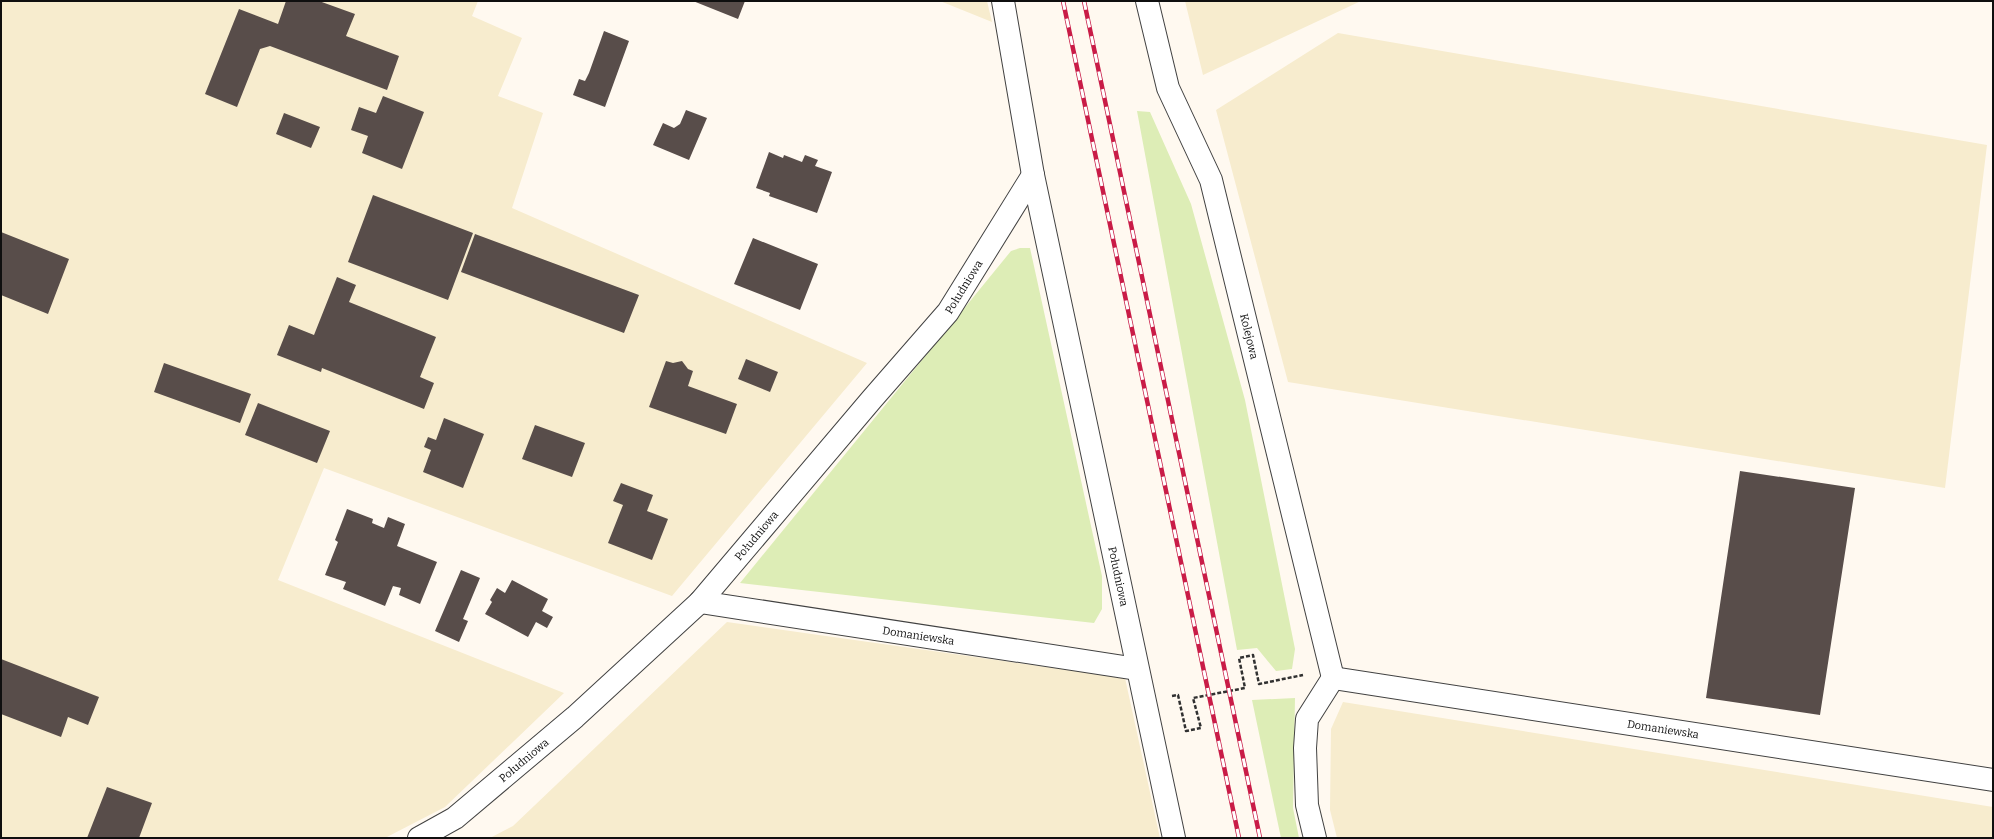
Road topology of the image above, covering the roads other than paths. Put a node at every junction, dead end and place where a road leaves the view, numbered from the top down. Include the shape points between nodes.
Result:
1 (1003, 1) edge
2 (1147, 1) edge
3 (1033, 175) junction
4 (700, 602) junction
5 (1137, 669) junction
6 (1333, 678) junction
7 (1993, 780) edge
8 (419, 838) edge
9 (1174, 838) edge
10 (1315, 838) edge

1 - 3 street, Południowa
2 - 6 street, Kolejowa via 1168,88 1211,180
3 - 4 street, Południowa via 948,312
3 - 5 street, Południowa
4 - 5 street, Domaniewska
4 - 8 street, Południowa via 575,717 461,813
5 - 9 street, Południowa
6 - 7 street, Domaniewska
6 - 10 street via 1307,719 1307,805

